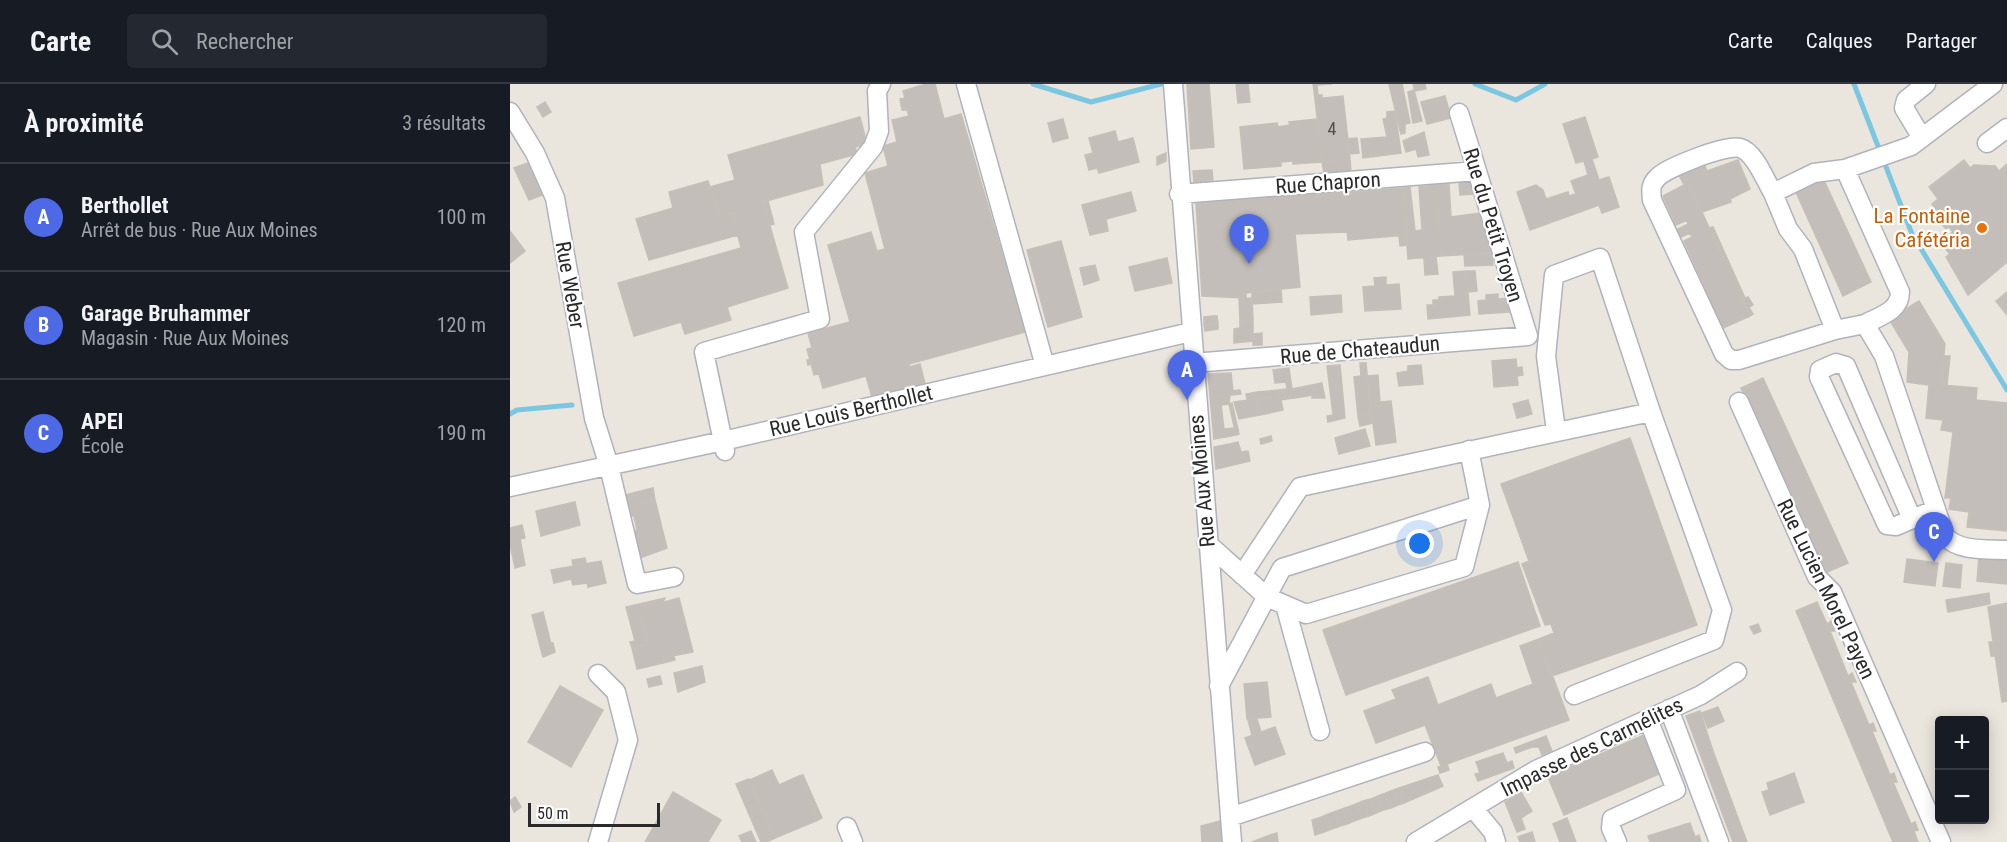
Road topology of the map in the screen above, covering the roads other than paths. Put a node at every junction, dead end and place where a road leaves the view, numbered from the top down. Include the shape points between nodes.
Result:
1 (881, 84) edge
2 (966, 84) edge
3 (1926, 84) edge
4 (1993, 84) edge
5 (2003, 84) edge
6 (1173, 87) edge
7 (2007, 90) edge
8 (510, 112) edge
9 (1459, 113) dead end
10 (2007, 128) edge
11 (1922, 138) junction
12 (1987, 143) dead end
13 (1845, 169) junction
14 (1477, 171) junction
15 (1773, 193) junction
16 (1179, 194) junction
17 (1864, 324) junction
18 (1835, 330) junction
19 (1191, 332) junction
20 (1528, 336) joint
21 (1193, 363) junction
22 (1046, 366) junction
23 (1738, 402) dead end
24 (1651, 412) junction
25 (1556, 431) junction
26 (724, 447) junction
27 (1469, 450) junction
28 (609, 466) junction
29 (510, 487) edge
30 (1480, 505) junction
31 (1936, 509) junction
32 (1912, 519) junction
33 (1207, 543) junction
34 (2007, 550) edge
35 (1242, 575) junction
36 (674, 577) dead end
37 (1267, 597) junction
38 (1285, 605) junction
39 (1737, 672) dead end
40 (598, 674) dead end
41 (1219, 687) junction
42 (1574, 695) dead end
43 (1669, 709) junction
44 (1648, 719) junction
45 (1320, 731) dead end
46 (1425, 752) dead end
47 (1473, 808) junction
48 (1230, 817) junction
49 (598, 842) edge
50 (1232, 842) edge
51 (1416, 842) edge
52 (1496, 842) edge
53 (1617, 842) edge
54 (1719, 842) edge
55 (1941, 842) edge

1 - 26 street via 877,91 879,131 873,147 804,232 820,319 704,352
2 - 22 street
3 - 11 street via 1906,100 1904,108
4 - 11 street
5 - 7 street
6 - 16 street, Rue Aux Moines
8 - 28 street, Rue Weber via 535,153 555,198 594,418
9 - 14 street, Rue du Petit Troyen
10 - 12 street
11 - 13 street via 1911,146
13 - 15 street via 1814,173
13 - 17 street via 1900,292 1895,308
14 - 16 street, Rue Chapron
14 - 20 street, Rue du Petit Troyen
15 - 18 street via 1788,229 1803,249
15 - 18 street via 1750,156 1741,148 1725,147 1658,176 1651,187 1652,200 1724,354 1731,360
16 - 19 street, Rue Aux Moines
17 - 18 street
17 - 31 street via 1884,356
19 - 21 street, Rue Aux Moines
19 - 22 street, Rue Louis Berthollet
20 - 21 street, Rue de Chateaudun
21 - 33 street, Rue Aux Moines
22 - 26 street, Rue Louis Berthollet
23 - 55 street, Rue Lucien Morel Payen via 1817,577 1832,592
24 - 25 street
24 - 25 street via 1600,258 1554,275 1546,356
24 - 42 street via 1722,610 1714,640
25 - 27 street
26 - 28 street, Rue Louis Berthollet
27 - 30 street
27 - 35 street via 1300,487
28 - 29 street, Rue Louis Berthollet
28 - 36 street, Rue Weber via 637,584
30 - 37 street via 1282,568
30 - 38 street via 1464,567 1306,614
31 - 32 street
31 - 34 street via 1951,543
32 - 32 street via 1846,366 1836,363 1820,370 1819,377 1882,518 1887,525 1896,526
33 - 35 street
33 - 41 street, Rue Aux Moines
35 - 37 street
37 - 38 street
37 - 41 street
38 - 45 street
39 - 43 street, Impasse des Carmélites
40 - 49 street via 616,692 628,740
41 - 48 street, Rue Aux Moines
43 - 44 street, Impasse des Carmélites
43 - 54 street
44 - 47 street, Impasse des Carmélites via 1536,770
44 - 53 street via 1676,790 1612,819
46 - 48 street
47 - 51 street, Impasse des Carmélites
47 - 52 street via 1493,832
48 - 50 street, Rue Aux Moines

